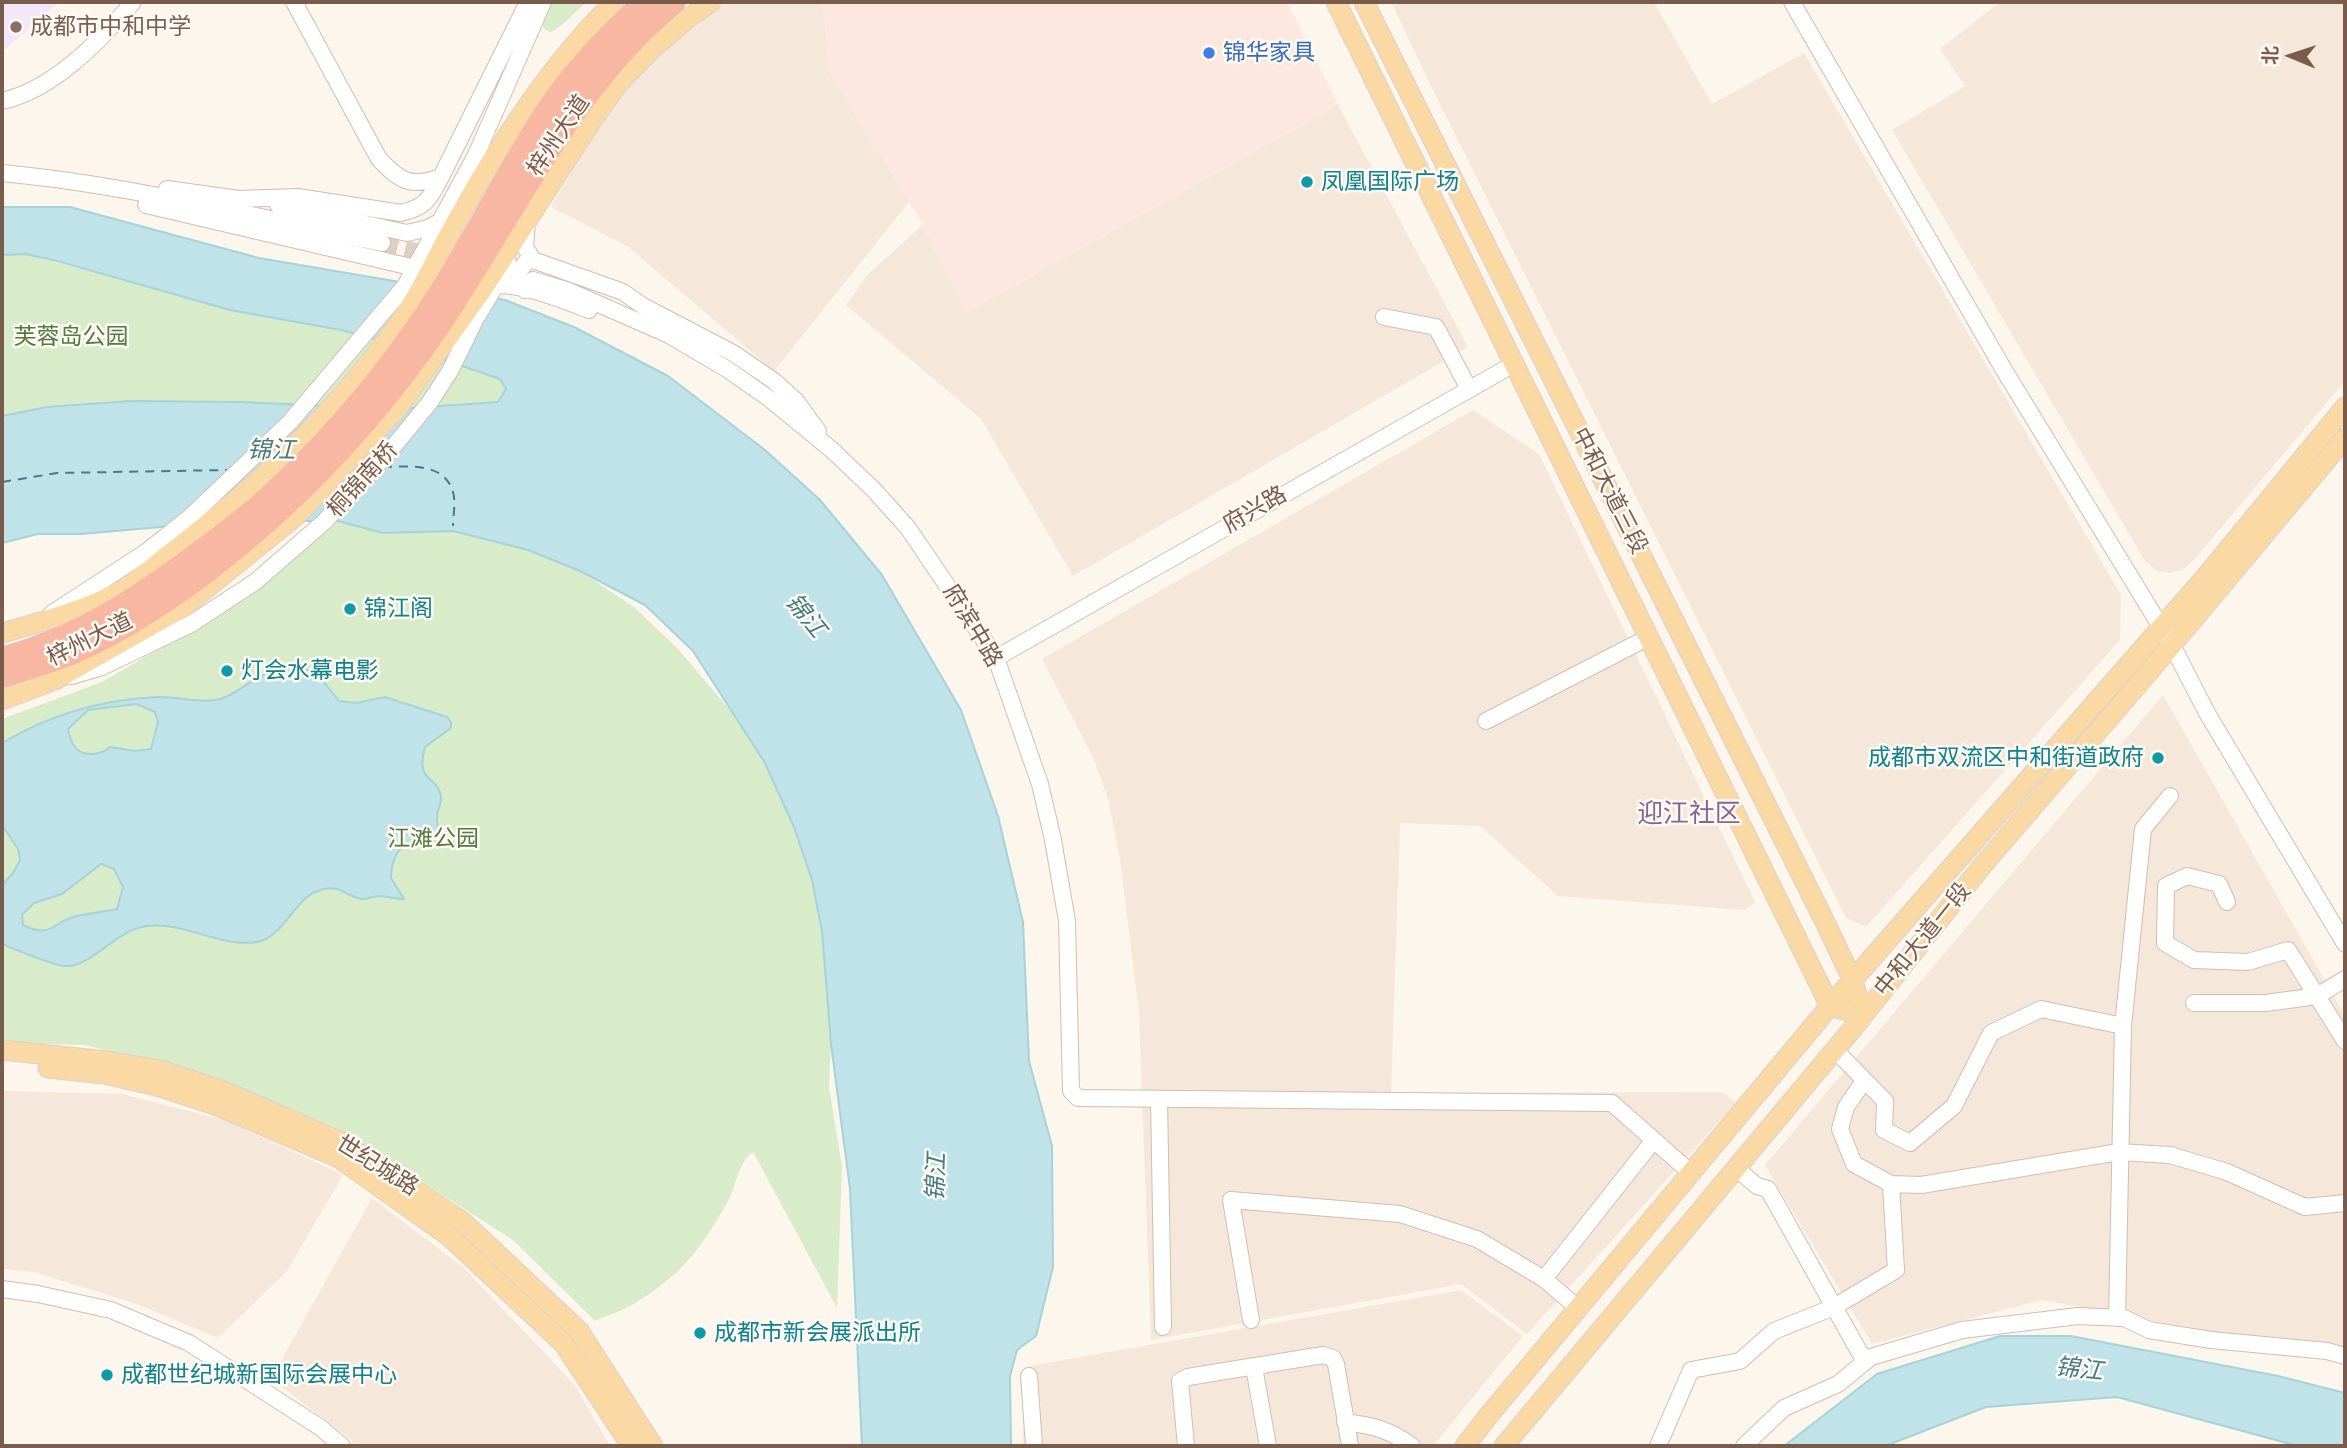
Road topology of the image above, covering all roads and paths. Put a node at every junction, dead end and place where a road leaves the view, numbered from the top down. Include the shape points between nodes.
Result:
1 (133, 2) edge
2 (294, 2) edge
3 (528, 2) edge
4 (543, 2) edge
5 (614, 2) edge
6 (645, 2) edge
7 (674, 2) edge
8 (711, 2) edge
9 (1336, 2) edge
10 (1364, 2) edge
11 (1792, 2) edge
12 (2, 101) edge
13 (2, 173) edge
14 (441, 177) junction
15 (120, 191) junction
16 (237, 199) junction
17 (470, 201) junction
18 (440, 222) junction
19 (526, 228) junction
20 (383, 244) junction
21 (533, 260) junction
22 (454, 284) junction
23 (529, 285) junction
24 (1384, 317) dead end
25 (1514, 364) junction
26 (1469, 389) junction
27 (2345, 407) edge
28 (2345, 438) edge
29 (832, 450) junction
30 (169, 587) junction
31 (91, 625) junction
32 (2160, 626) junction
33 (2, 636) edge
34 (1649, 637) junction
35 (2172, 646) junction
36 (996, 658) junction
37 (2, 659) edge
38 (2, 677) edge
39 (2, 700) edge
40 (1486, 721) dead end
41 (2170, 796) dead end
42 (2227, 902) dead end
43 (2345, 944) edge
44 (2345, 979) edge
45 (1853, 981) junction
46 (2318, 996) junction
47 (2194, 1003) dead end
48 (1830, 1006) junction
49 (1863, 1015) junction
50 (2123, 1026) junction
51 (2345, 1041) edge
52 (2, 1050) edge
53 (1835, 1050) junction
54 (2, 1063) edge
55 (1864, 1081) junction
56 (1159, 1099) junction
57 (1654, 1140) junction
58 (2119, 1152) junction
59 (1736, 1168) junction
60 (1691, 1173) junction
61 (1891, 1184) junction
62 (2345, 1203) edge
63 (1544, 1279) junction
64 (2, 1289) edge
65 (1834, 1307) junction
66 (1578, 1308) junction
67 (2117, 1318) junction
68 (1251, 1320) dead end
69 (1163, 1327) dead end
70 (2345, 1356) edge
71 (1864, 1362) junction
72 (1254, 1367) junction
73 (1029, 1376) dead end
74 (1345, 1423) junction
75 (342, 1446) edge
76 (631, 1446) edge
77 (653, 1446) edge
78 (1034, 1446) edge
79 (1186, 1446) edge
80 (1268, 1446) edge
81 (1350, 1446) edge
82 (1412, 1446) edge
83 (1465, 1446) edge
84 (1504, 1446) edge
85 (1658, 1446) edge
86 (1744, 1446) edge

1 - 12 street via 51,80
2 - 14 street via 379,159 405,181
3 - 14 street
4 - 18 street via 476,155
5 - 17 main road via 554,68
6 - 22 highway, 梓州大道 via 560,93 531,136
7 - 22 highway, 梓州大道 via 632,40 572,112
8 - 19 main road via 652,49 618,84
9 - 25 main road
10 - 45 main road, 中和大道三段
11 - 32 street via 2004,370
13 - 15 street
14 - 16 street via 426,204 401,213 298,197
15 - 16 street via 163,188
15 - 20 street
16 - 20 street via 292,207
17 - 18 street
17 - 22 main road via 449,234
18 - 20 street
18 - 22 street
19 - 21 street via 525,247
19 - 22 main road
20 - 22 street, 府滨中路
21 - 23 street via 518,273 520,285
21 - 29 street via 623,292 733,353 796,401
22 - 23 street, 府滨中路
22 - 30 highway via 337,428
22 - 30 street via 289,422 188,518
22 - 30 main road, 桐锦南桥 via 397,409 334,477 271,538
23 - 29 street, 府滨中路 via 569,291 669,335 771,400
24 - 26 street via 1436,327
25 - 26 street, 府兴路
25 - 34 main road
26 - 36 street, 府兴路
27 - 32 main road, 中和大道一段
28 - 35 main road, 中和大道一段
29 - 36 street, 府滨中路 via 908,528
30 - 31 highway, 梓州大道
30 - 33 main road via 119,592
30 - 38 highway, 梓州大道 via 110,634
30 - 39 main road via 55,680
31 - 33 main road
31 - 37 highway, 梓州大道
32 - 35 street
32 - 45 main road, 中和大道一段
34 - 40 street
34 - 48 main road
35 - 43 street
35 - 49 main road, 中和大道一段 via 1982,866
36 - 56 street, 府滨中路 via 1040,784 1053,840 1067,921 1071,1091 1086,1099
41 - 50 street via 2143,829
42 - 46 street via 2219,884 2186,876 2166,886 2165,943 2194,960 2248,962 2288,950
44 - 46 street
45 - 48 main road, 中和大道一段
45 - 49 main road, 中和大道三段
46 - 47 street via 2266,1003
46 - 51 street
48 - 49 main road
48 - 60 main road, 中和大道一段
49 - 53 main road, 中和大道一段
50 - 55 street via 2041,1009 1991,1034 1954,1107 1910,1143 1884,1130 1885,1101
50 - 58 street
52 - 77 main road, 世纪城路 via 160,1070 221,1090 344,1143 463,1222 579,1331
53 - 55 street
53 - 59 main road, 中和大道一段
54 - 76 main road, 世纪城路 via 104,1074 157,1086 218,1105 339,1158 450,1237 564,1344
55 - 61 street via 1846,1107 1840,1129 1854,1164
56 - 57 street via 1612,1103
56 - 69 street
57 - 60 street
57 - 63 street
58 - 61 street via 1921,1185
58 - 62 street via 2170,1155 2204,1165 2305,1207
58 - 67 street
59 - 65 street via 1757,1186 1768,1189
59 - 84 main road, 中和大道一段
60 - 66 main road, 中和大道一段
61 - 65 street via 1896,1270
63 - 66 street
63 - 68 street via 1476,1239 1400,1214 1231,1200
64 - 75 street via 111,1310 188,1343
65 - 71 street
65 - 85 street via 1774,1331 1740,1361 1691,1370
66 - 83 main road, 中和大道一段
67 - 70 street via 2149,1330
67 - 71 street via 2078,1316 1962,1330
71 - 86 street via 1838,1384 1784,1408
72 - 74 street via 1323,1354 1333,1358
72 - 79 street via 1180,1381
72 - 80 street
73 - 78 street
74 - 81 street
74 - 82 street via 1376,1427

